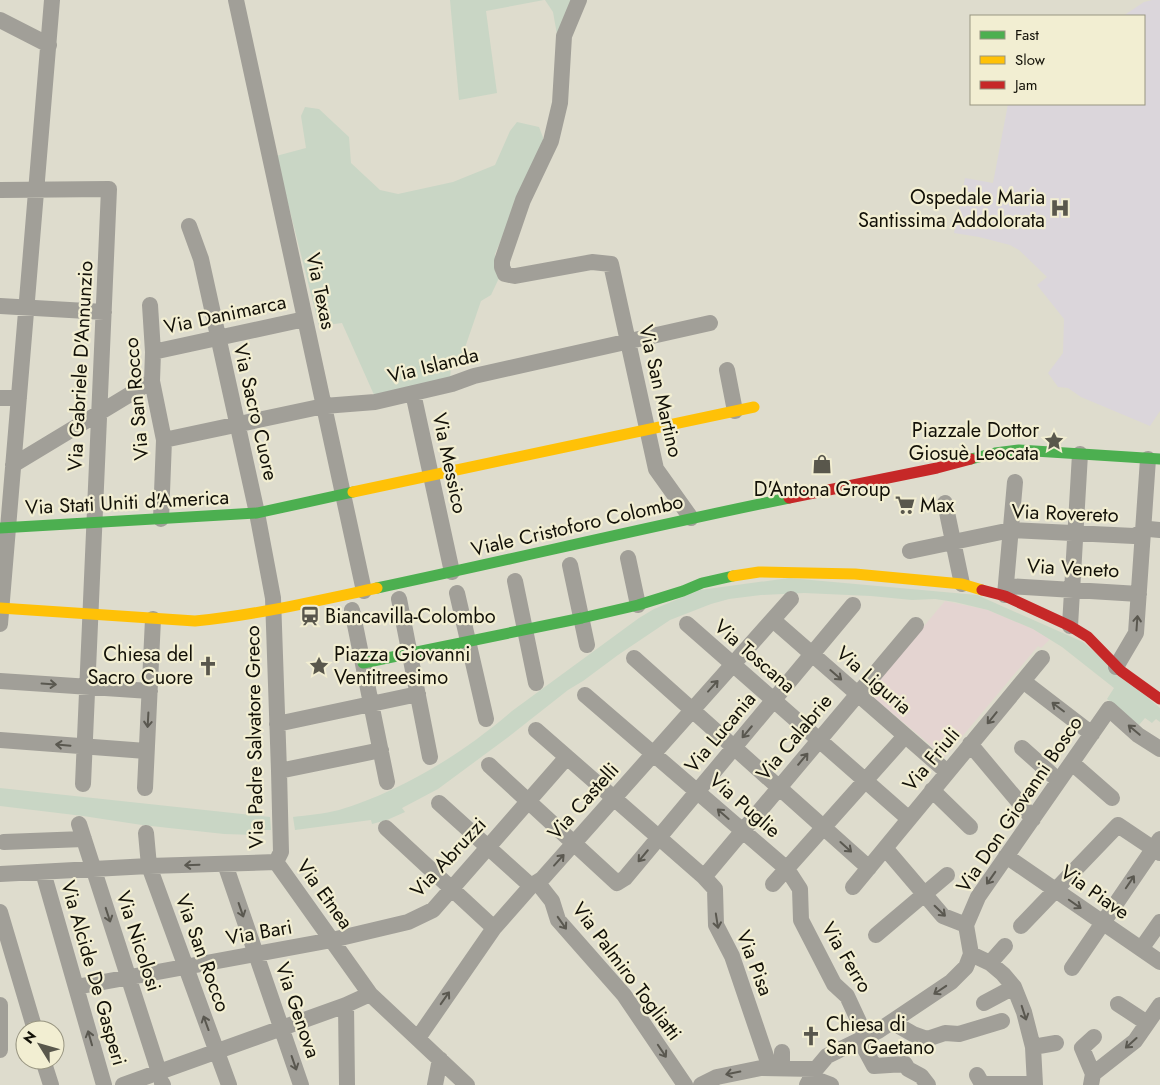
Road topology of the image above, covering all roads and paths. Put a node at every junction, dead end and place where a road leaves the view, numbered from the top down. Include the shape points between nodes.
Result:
1 (52, 0) edge
2 (236, 0) edge
3 (579, 0) edge
4 (0, 20) edge
5 (49, 46) junction
6 (0, 190) edge
7 (37, 190) junction
8 (189, 226) dead end
9 (150, 305) dead end
10 (0, 306) edge
11 (26, 307) junction
12 (104, 312) junction
13 (305, 319) junction
14 (710, 323) dead end
15 (218, 338) junction
16 (628, 342) junction
17 (153, 352) junction
18 (727, 370) dead end
19 (152, 380) junction
20 (413, 393) junction
21 (0, 398) edge
22 (19, 398) junction
23 (324, 406) junction
24 (754, 407) dead end
25 (735, 411) junction
26 (100, 413) junction
27 (237, 424) junction
28 (647, 430) junction
29 (164, 440) junction
30 (1080, 454) junction
31 (1154, 459) edge
32 (13, 466) junction
33 (431, 476) junction
34 (1015, 482) dead end
35 (343, 495) junction
36 (945, 503) dead end
37 (257, 513) junction
38 (691, 518) junction
39 (161, 519) junction
40 (95, 522) junction
41 (4, 528) edge
42 (1011, 530) junction
43 (1160, 530) edge
44 (1142, 532) junction
45 (1076, 534) junction
46 (953, 542) junction
47 (910, 551) dead end
48 (628, 558) dead end
49 (570, 565) dead end
50 (452, 572) junction
51 (515, 581) dead end
52 (962, 584) junction
53 (1072, 590) junction
54 (364, 591) junction
55 (1006, 591) junction
56 (457, 593) dead end
57 (1138, 594) junction
58 (399, 599) dead end
59 (791, 599) dead end
60 (853, 605) dead end
61 (638, 606) junction
62 (273, 610) junction
63 (352, 610) dead end
64 (0, 613) edge
65 (91, 614) junction
66 (582, 618) junction
67 (154, 619) junction
68 (773, 620) junction
69 (686, 624) dead end
70 (916, 625) dead end
71 (1070, 626) junction
72 (525, 630) junction
73 (468, 642) junction
74 (587, 645) dead end
75 (410, 654) junction
76 (812, 654) junction
77 (634, 658) dead end
78 (1042, 658) dead end
79 (363, 663) junction
80 (733, 665) junction
81 (1116, 666) junction
82 (0, 681) edge
83 (1023, 681) junction
84 (536, 684) dead end
85 (88, 687) junction
86 (150, 692) junction
87 (418, 694) junction
88 (858, 694) junction
89 (585, 695) dead end
90 (774, 700) junction
91 (1160, 700) edge
92 (371, 704) junction
93 (692, 710) junction
94 (486, 719) dead end
95 (277, 724) junction
96 (536, 730) dead end
97 (1092, 734) junction
98 (905, 736) junction
99 (0, 740) edge
100 (819, 740) junction
101 (970, 744) junction
102 (85, 746) junction
103 (734, 748) junction
104 (1022, 748) dead end
105 (1160, 749) edge
106 (381, 750) junction
107 (146, 751) junction
108 (654, 754) junction
109 (430, 757) dead end
110 (567, 757) junction
111 (1072, 762) junction
112 (489, 765) dead end
113 (279, 771) junction
114 (947, 772) junction
115 (865, 781) junction
116 (1059, 781) junction
117 (387, 782) dead end
118 (83, 784) dead end
119 (145, 788) dead end
120 (779, 788) junction
121 (932, 790) junction
122 (697, 792) junction
123 (614, 798) junction
124 (1112, 798) dead end
125 (528, 801) junction
126 (439, 803) dead end
127 (909, 819) junction
128 (1033, 819) junction
129 (824, 827) junction
130 (970, 827) dead end
131 (386, 828) dead end
132 (742, 831) junction
133 (146, 833) dead end
134 (659, 838) junction
135 (4, 842) dead end
136 (574, 843) junction
137 (488, 847) junction
138 (1158, 847) edge
139 (885, 848) junction
140 (1006, 856) junction
141 (276, 862) junction
142 (225, 864) junction
143 (149, 866) junction
144 (869, 868) junction
145 (93, 869) junction
146 (787, 869) junction
147 (43, 872) junction
148 (0, 874) edge
149 (947, 875) dead end
150 (704, 877) junction
151 (534, 884) junction
152 (773, 884) dead end
153 (853, 887) dead end
154 (452, 889) junction
155 (1056, 890) junction
156 (924, 895) junction
157 (0, 912) edge
158 (1160, 922) edge
159 (1103, 923) junction
160 (966, 925) junction
161 (1021, 926) dead end
162 (494, 928) junction
163 (876, 935) dead end
164 (332, 940) junction
165 (1005, 946) dead end
166 (1141, 949) junction
167 (256, 954) junction
168 (971, 954) junction
169 (7, 959) edge
170 (1160, 962) edge
171 (990, 963) junction
172 (186, 967) junction
173 (1072, 968) dead end
174 (128, 978) junction
175 (76, 987) junction
176 (1014, 988) junction
177 (23, 990) junction
178 (370, 994) junction
179 (984, 1003) dead end
180 (346, 1004) junction
181 (1118, 1004) dead end
182 (0, 1005) edge
183 (1160, 1005) edge
184 (31, 1020) edge
185 (1002, 1021) dead end
186 (892, 1022) junction
187 (1147, 1023) junction
188 (282, 1027) junction
189 (1094, 1037) dead end
190 (418, 1038) junction
191 (863, 1039) junction
192 (1056, 1043) dead end
193 (1033, 1047) junction
194 (0, 1050) edge
195 (216, 1051) junction
196 (440, 1059) junction
197 (778, 1063) junction
198 (46, 1070) edge
199 (977, 1075) dead end
200 (811, 1077) edge
201 (161, 1080) edge
202 (1092, 1080) edge
203 (1035, 1084) edge
204 (50, 1085) edge
205 (104, 1085) edge
206 (123, 1085) edge
207 (229, 1085) edge
208 (301, 1085) edge
209 (347, 1085) edge
210 (436, 1085) edge
211 (467, 1085) edge
212 (685, 1085) edge
213 (701, 1085) edge
214 (831, 1085) edge
215 (928, 1085) edge

1 - 5 street
2 - 13 street, Via Texas
3 - 16 street, Via San Martino via 564,36 560,103 552,141 523,200 502,268 506,274 515,276 592,262 611,264
4 - 5 street
5 - 7 street
6 - 7 street
7 - 11 street
7 - 12 street, Via Gabriele D'Annunzio via 110,189
8 - 15 street, Via Sacro Cuore
9 - 17 street, Via San Rocco
10 - 11 street
11 - 12 street
11 - 22 street
12 - 26 street, Via Gabriele D'Annunzio
13 - 15 street, Via Danimarca
13 - 23 street, Via Texas
14 - 16 street, Via Islanda
15 - 17 street, Via Danimarca
15 - 27 street, Via Sacro Cuore
16 - 20 street, Via Islanda
16 - 28 street, Via San Martino
17 - 19 street, Via San Rocco
18 - 25 street
19 - 26 street
19 - 29 street, Via San Rocco
20 - 23 street, Via Islanda via 375,402
20 - 33 street, Via Messico
21 - 22 street
22 - 32 street
23 - 27 street, Via Islanda
23 - 35 street, Via Texas
24 - 25 street, Via Stati Uniti d'America
25 - 28 street, Via Stati Uniti d'America
26 - 32 street
26 - 40 street, Via Gabriele D'Annunzio
27 - 29 street, Via Islanda
27 - 37 street, Via Sacro Cuore
28 - 33 street, Via Stati Uniti d'America
28 - 38 street, Via San Martino via 656,469
29 - 39 street, Via San Rocco
30 - 31 street, Viale Cristoforo Colombo
30 - 38 street, Viale Cristoforo Colombo via 1018,450 996,453
30 - 45 street
31 - 44 street
32 - 41 street
33 - 35 street, Via Stati Uniti d'America
33 - 50 street, Via Messico
34 - 42 street
35 - 37 street, Via Stati Uniti d'America
35 - 54 street, Via Texas
36 - 46 street
37 - 39 street, Via Stati Uniti d'America
37 - 62 street, Via Sacro Cuore
38 - 50 street, Viale Cristoforo Colombo
39 - 40 street, Via Stati Uniti d'America
40 - 41 street, Via Stati Uniti d'America
40 - 65 street, Via Gabriele D'Annunzio
41 - 64 street
42 - 45 street, Via Rovereto
42 - 46 street, Via Rovereto
42 - 55 street
43 - 44 street, Via Rovereto
44 - 45 street, Via Rovereto via 1134,536
44 - 57 street
45 - 53 street
46 - 47 street, Via Rovereto
46 - 52 street
48 - 61 street
49 - 66 street
50 - 54 street, Viale Cristoforo Colombo
51 - 72 street
52 - 55 street
52 - 61 street via 855,574 759,572 702,583
53 - 55 street, Via Veneto
53 - 57 street, Via Veneto
53 - 71 street
54 - 62 street, Viale Cristoforo Colombo
55 - 71 street
56 - 73 street
81 -> 57 street via 1136,633
58 - 75 street
59 - 68 street, Via Castelli
60 - 76 street, Via Lucania
61 - 66 street
62 - 67 street, Viale Cristoforo Colombo via 195,621
62 - 95 street, Via Padre Salvatore Greco
63 - 79 street
64 - 65 street, Viale Cristoforo Colombo
65 - 67 street, Viale Cristoforo Colombo
65 - 85 street, Via Gabriele D'Annunzio
66 - 72 street
66 - 74 street
67 - 86 street
68 - 76 street, Via Liguria
68 - 80 street, Via Castelli
69 - 80 street, Via Toscana
70 - 88 street, Via Calabrie
71 - 81 street via 1088,637
72 - 73 street
72 - 84 street
73 - 75 street
73 - 94 street
75 - 79 street
75 - 87 street
76 -> 88 street, Via Liguria
76 - 90 street, Via Lucania
77 - 93 street
78 - 83 street, Via Friuli
79 - 92 street
80 - 90 street, Via Toscana
93 -> 80 street, Via Castelli
81 - 91 street
82 -> 85 street
97 -> 83 street
83 -> 101 street, Via Friuli
85 - 86 street
85 - 102 street, Via Gabriele D'Annunzio
86 -> 107 street
87 - 92 street
87 - 109 street
88 - 98 street, Via Liguria
88 - 100 street, Via Calabrie
89 - 108 street, Via Puglie
90 - 100 street, Via Toscana
90 -> 103 street, Via Lucania
92 - 95 street
92 - 106 street
93 - 103 street
93 - 108 street, Via Castelli
95 - 113 street, Via Padre Salvatore Greco
96 - 110 street
105 -> 97 street, Via Don Giovanni Bosco via 1109,709
97 - 111 street, Via Don Giovanni Bosco
98 - 114 street, Via Liguria
98 - 115 street
102 -> 99 street
100 - 115 street, Via Toscana
120 -> 100 street, Via Calabrie
101 - 114 street, Via Friuli
101 - 128 street
102 - 107 street
102 - 118 street, Via Gabriele D'Annunzio
103 - 120 street
103 - 122 street, Via Lucania
104 - 116 street
106 - 113 street
106 - 117 street
107 - 119 street
108 - 122 street, Via Puglie
108 - 123 street, Via Castelli
110 - 123 street
110 - 125 street, Via Abruzzi
111 - 116 street, Via Don Giovanni Bosco
111 - 124 street
112 - 125 street
113 - 141 street, Via Padre Salvatore Greco via 281,852
114 - 121 street, Via Friuli
115 - 127 street, Via Toscana
115 - 129 street
116 - 128 street, Via Don Giovanni Bosco
120 - 129 street
120 - 132 street, Via Calabrie
121 - 127 street, Via Friuli
121 - 130 street
132 -> 122 street, Via Puglie
122 - 134 street, Via Lucania
123 - 134 street
123 - 136 street, Via Castelli
125 - 136 street
125 - 137 street, Via Abruzzi
126 - 137 street, Via Palmiro Togliatti
127 - 139 street, Via Friuli
128 - 140 street, Via Don Giovanni Bosco
129 -> 144 street
129 - 146 street
131 - 154 street
132 - 146 street, Via Puglie
132 - 150 street, Via Calabrie
133 - 143 street, Via San Rocco
134 -> 136 street, Via Lucania via 617,883
134 - 150 street
135 - 145 street, Via Nicolosi via 82,831
151 -> 136 street, Via Castelli
137 - 151 street, Via Palmiro Togliatti
137 - 154 street, Via Abruzzi
138 - 155 street via 1118,825
159 -> 138 street
139 - 144 street, Via Friuli
139 - 156 street
140 - 155 street, Via Piave
140 -> 160 street, Via Don Giovanni Bosco via 978,897
141 - 142 street, Via Etnea
141 - 164 street, Via Etnea
142 -> 143 street, Via Etnea
142 -> 167 street, Via Genova
143 - 145 street, Via Etnea
143 - 172 street, Via San Rocco
144 - 153 street, Via Friuli
145 - 147 street, Via Etnea
145 -> 174 street, Via Nicolosi
146 - 152 street
146 - 191 street, Via Ferro via 800,889 801,920 834,984 847,996
147 - 148 street, Via Etnea
147 - 175 street, Via Alcide De Gasperi
149 - 156 street
150 -> 197 street, Via Pisa via 715,889 716,924
151 - 162 street, Via Castelli
151 -> 212 street, Via Palmiro Togliatti via 552,901 558,920 624,994
154 - 162 street
154 - 164 street, Via Abruzzi via 433,910 408,922
155 -> 159 street, Via Piave
155 - 161 street
156 -> 160 street via 943,916
156 - 163 street
157 - 169 street
158 - 166 street
159 - 166 street, Via Piave
159 - 173 street
160 - 168 street, Via Don Giovanni Bosco
190 -> 162 street, Via Castelli
164 - 167 street, Via Bari
164 - 178 street, Via Etnea
165 - 171 street
166 - 170 street, Via Piave
167 - 172 street, Via Bari
167 - 188 street, Via Genova
168 - 171 street
168 -> 186 street via 966,967 951,982
169 - 177 street
171 - 176 street
172 - 174 street, Via Bari
195 -> 172 street, Via San Rocco
174 - 175 street, Via Bari
174 - 201 street, Via Nicolosi
205 -> 175 street, Via Alcide De Gasperi
176 - 179 street
176 -> 193 street
177 - 182 street
177 - 184 street
178 - 180 street
178 - 190 street, Via Etnea
180 - 188 street
180 - 209 street
181 - 187 street
182 - 194 street
183 - 187 street
185 - 186 street via 959,1034 945,1033 927,1038
186 - 191 street
187 -> 202 street via 1135,1041
188 - 195 street
188 -> 208 street, Via Genova
189 - 202 street via 1082,1048
190 - 196 street, Via Etnea
191 - 200 street via 826,1056
191 - 215 street, Via Ferro via 874,1066 905,1064
192 - 193 street
193 - 203 street
195 - 201 street
195 - 207 street, Via San Rocco
196 - 210 street
196 - 211 street, Via Etnea
197 - 200 street
197 -> 213 street via 717,1077
198 - 204 street
199 - 203 street via 982,1084
200 - 214 street
201 - 206 street

